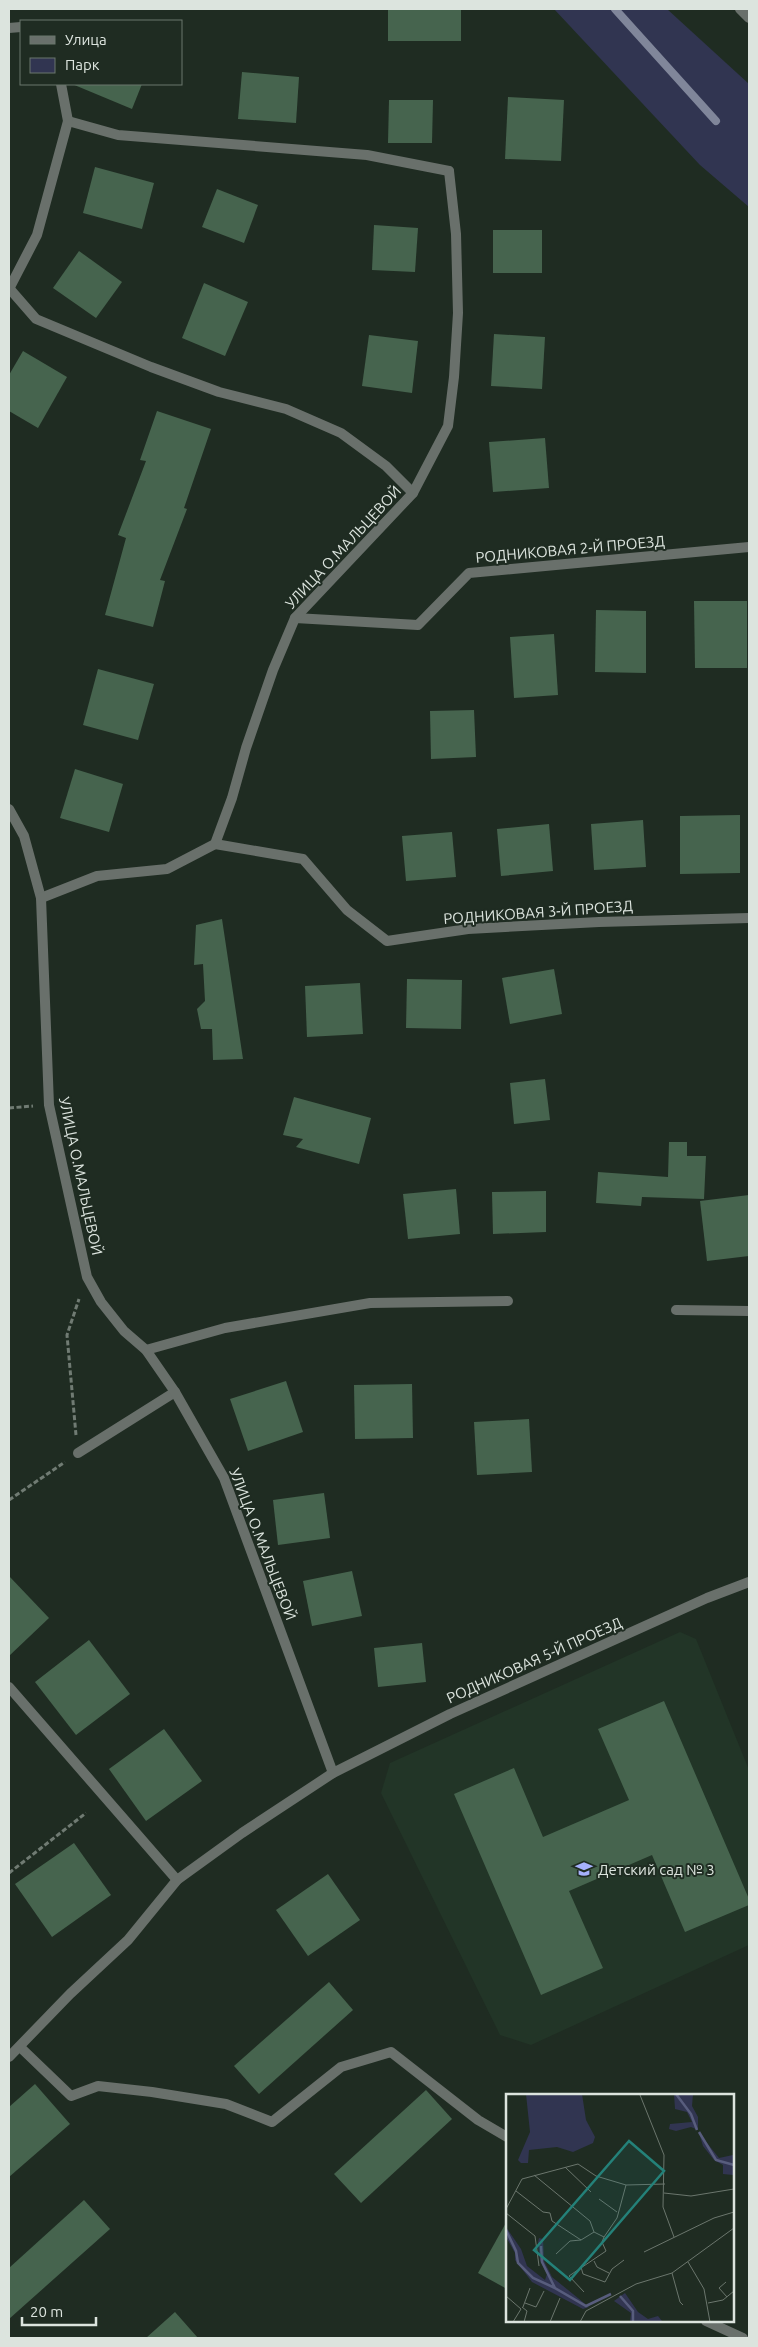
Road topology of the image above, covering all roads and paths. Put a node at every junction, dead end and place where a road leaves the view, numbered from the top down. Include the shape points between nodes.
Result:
1 (740, 9) edge
2 (749, 18) edge
3 (61, 85) edge
4 (68, 121) junction
5 (9, 288) edge
6 (413, 493) junction
7 (749, 547) edge
8 (295, 618) junction
9 (9, 809) edge
10 (215, 844) junction
11 (41, 898) junction
12 (749, 918) edge
13 (49, 1105) junction
14 (9, 1108) edge
15 (87, 1277) junction
16 (508, 1301) dead end
17 (676, 1310) dead end
18 (749, 1311) edge
19 (146, 1350) junction
20 (175, 1392) junction
21 (78, 1453) junction
22 (9, 1500) edge
23 (749, 1582) edge
24 (9, 1687) edge
25 (333, 1773) junction
26 (86, 1813) dead end
27 (9, 1873) edge
28 (177, 1880) junction
29 (20, 2047) junction
30 (9, 2057) edge
31 (506, 2136) edge
32 (708, 2322) edge
33 (743, 2338) edge

1 - 2 street
3 - 4 street
4 - 5 street via 37,235
4 - 6 street, УЛИЦА О.МАЛЬЦЕВОЙ via 118,135 367,156 449,170 456,234 458,313 454,377 448,426
5 - 6 street via 36,319 151,367 219,392 286,409 341,433 386,466
6 - 8 street, УЛИЦА О.МАЛЬЦЕВОЙ
7 - 8 street, РОДНИКОВАЯ 2-Й ПРОЕЗД via 469,573 418,625
8 - 10 street, УЛИЦА О.МАЛЬЦЕВОЙ via 273,670
9 - 11 street, УЛИЦА О.МАЛЬЦЕВОЙ via 24,836
10 - 11 street via 167,870 97,876
10 - 12 street, РОДНИКОВАЯ 3-Й ПРОЕЗД via 303,859 347,910 387,941 468,929
11 - 13 street, УЛИЦА О.МАЛЬЦЕВОЙ
13 - 14 path
13 - 15 street, УЛИЦА О.МАЛЬЦЕВОЙ
15 - 19 street, УЛИЦА О.МАЛЬЦЕВОЙ via 101,1302
15 - 21 path via 66,1335
16 - 19 street via 370,1303 225,1328
17 - 18 street
19 - 20 street, УЛИЦА О.МАЛЬЦЕВОЙ
20 - 21 street
20 - 25 street, УЛИЦА О.МАЛЬЦЕВОЙ via 224,1478
21 - 22 path
23 - 25 street, РОДНИКОВАЯ 5-Й ПРОЕЗД via 450,1714
24 - 28 street
25 - 28 street
26 - 27 path
28 - 29 street via 128,1940
29 - 30 street
29 - 31 street via 71,2096 98,2086 152,2092 226,2104 272,2122 341,2067 391,2052 478,2120
32 - 33 street

